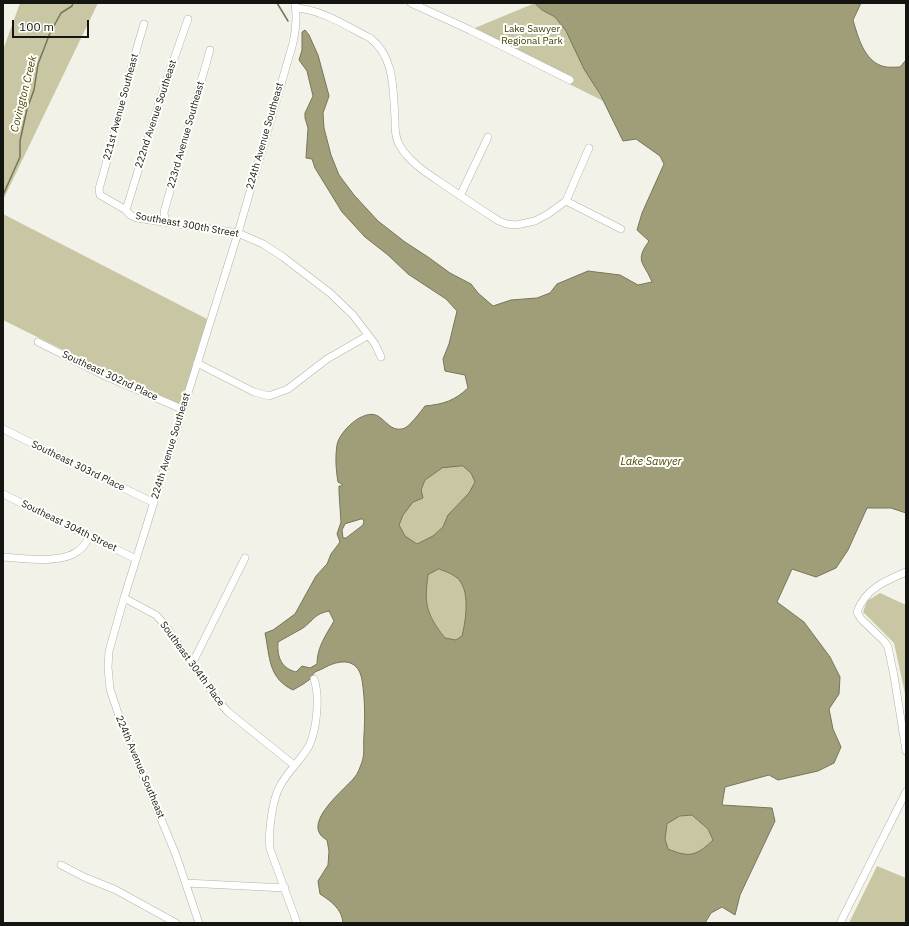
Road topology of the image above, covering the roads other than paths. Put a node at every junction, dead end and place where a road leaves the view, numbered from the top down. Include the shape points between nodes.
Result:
1 (411, 3) edge
2 (296, 6) edge
3 (188, 19) dead end
4 (144, 24) dead end
5 (210, 50) dead end
6 (570, 80) dead end
7 (488, 137) dead end
8 (589, 148) dead end
9 (99, 190) joint
10 (460, 196) junction
11 (566, 201) junction
12 (126, 210) junction
13 (165, 221) junction
14 (621, 229) dead end
15 (238, 232) junction
16 (367, 336) junction
17 (38, 342) dead end
18 (381, 357) dead end
19 (197, 363) junction
20 (182, 410) junction
21 (3, 429) edge
22 (3, 494) edge
23 (154, 503) junction
24 (89, 537) junction
25 (3, 557) edge
26 (136, 558) junction
27 (245, 558) dead end
28 (906, 572) edge
29 (124, 598) junction
30 (192, 664) junction
31 (314, 679) dead end
32 (906, 752) edge
33 (294, 765) junction
34 (906, 792) edge
35 (60, 865) dead end
36 (186, 883) junction
37 (285, 888) junction
38 (176, 923) edge
39 (199, 923) edge
40 (297, 923) edge
41 (840, 923) edge

1 - 6 street
2 - 10 street via 319,12 370,38 383,51 391,71 396,137 401,148 425,172
2 - 15 street, 224th Avenue Southeast via 293,43
3 - 12 street, 222nd Avenue Southeast
4 - 9 street, 221st Avenue Southeast
5 - 13 street, 223rd Avenue Southeast via 164,212
7 - 10 street
8 - 11 street
9 - 12 street, Southeast 300th Street via 100,195
10 - 11 street via 499,221 516,225 535,221
11 - 14 street
12 - 13 street, Southeast 300th Street via 137,218
13 - 15 street, Southeast 300th Street
15 - 16 street, Southeast 300th Street via 283,257 329,292 353,314
15 - 19 street, 224th Avenue Southeast
16 - 18 street, Southeast 300th Street
16 - 19 street via 327,360 288,389 270,396 254,392
17 - 20 street, Southeast 302nd Place via 103,375
19 - 20 street, 224th Avenue Southeast
20 - 23 street, 224th Avenue Southeast
21 - 23 street, Southeast 303rd Place
22 - 24 street, Southeast 304th Street
23 - 26 street, 224th Avenue Southeast
24 - 25 street via 84,546 74,554 52,560
24 - 26 street, Southeast 304th Street
26 - 29 street, 224th Avenue Southeast
27 - 30 street
28 - 32 street via 874,588 859,605 857,612 888,647
29 - 30 street, Southeast 304th Place via 156,616 166,625
29 - 36 street, 224th Avenue Southeast via 108,658 110,689
30 - 33 street, Southeast 304th Place via 228,712
31 - 33 street via 318,698 315,723 310,744
33 - 37 street via 276,796 268,838
34 - 41 street
35 - 38 street via 110,887
36 - 37 street
36 - 39 street, 224th Avenue Southeast
37 - 40 street

